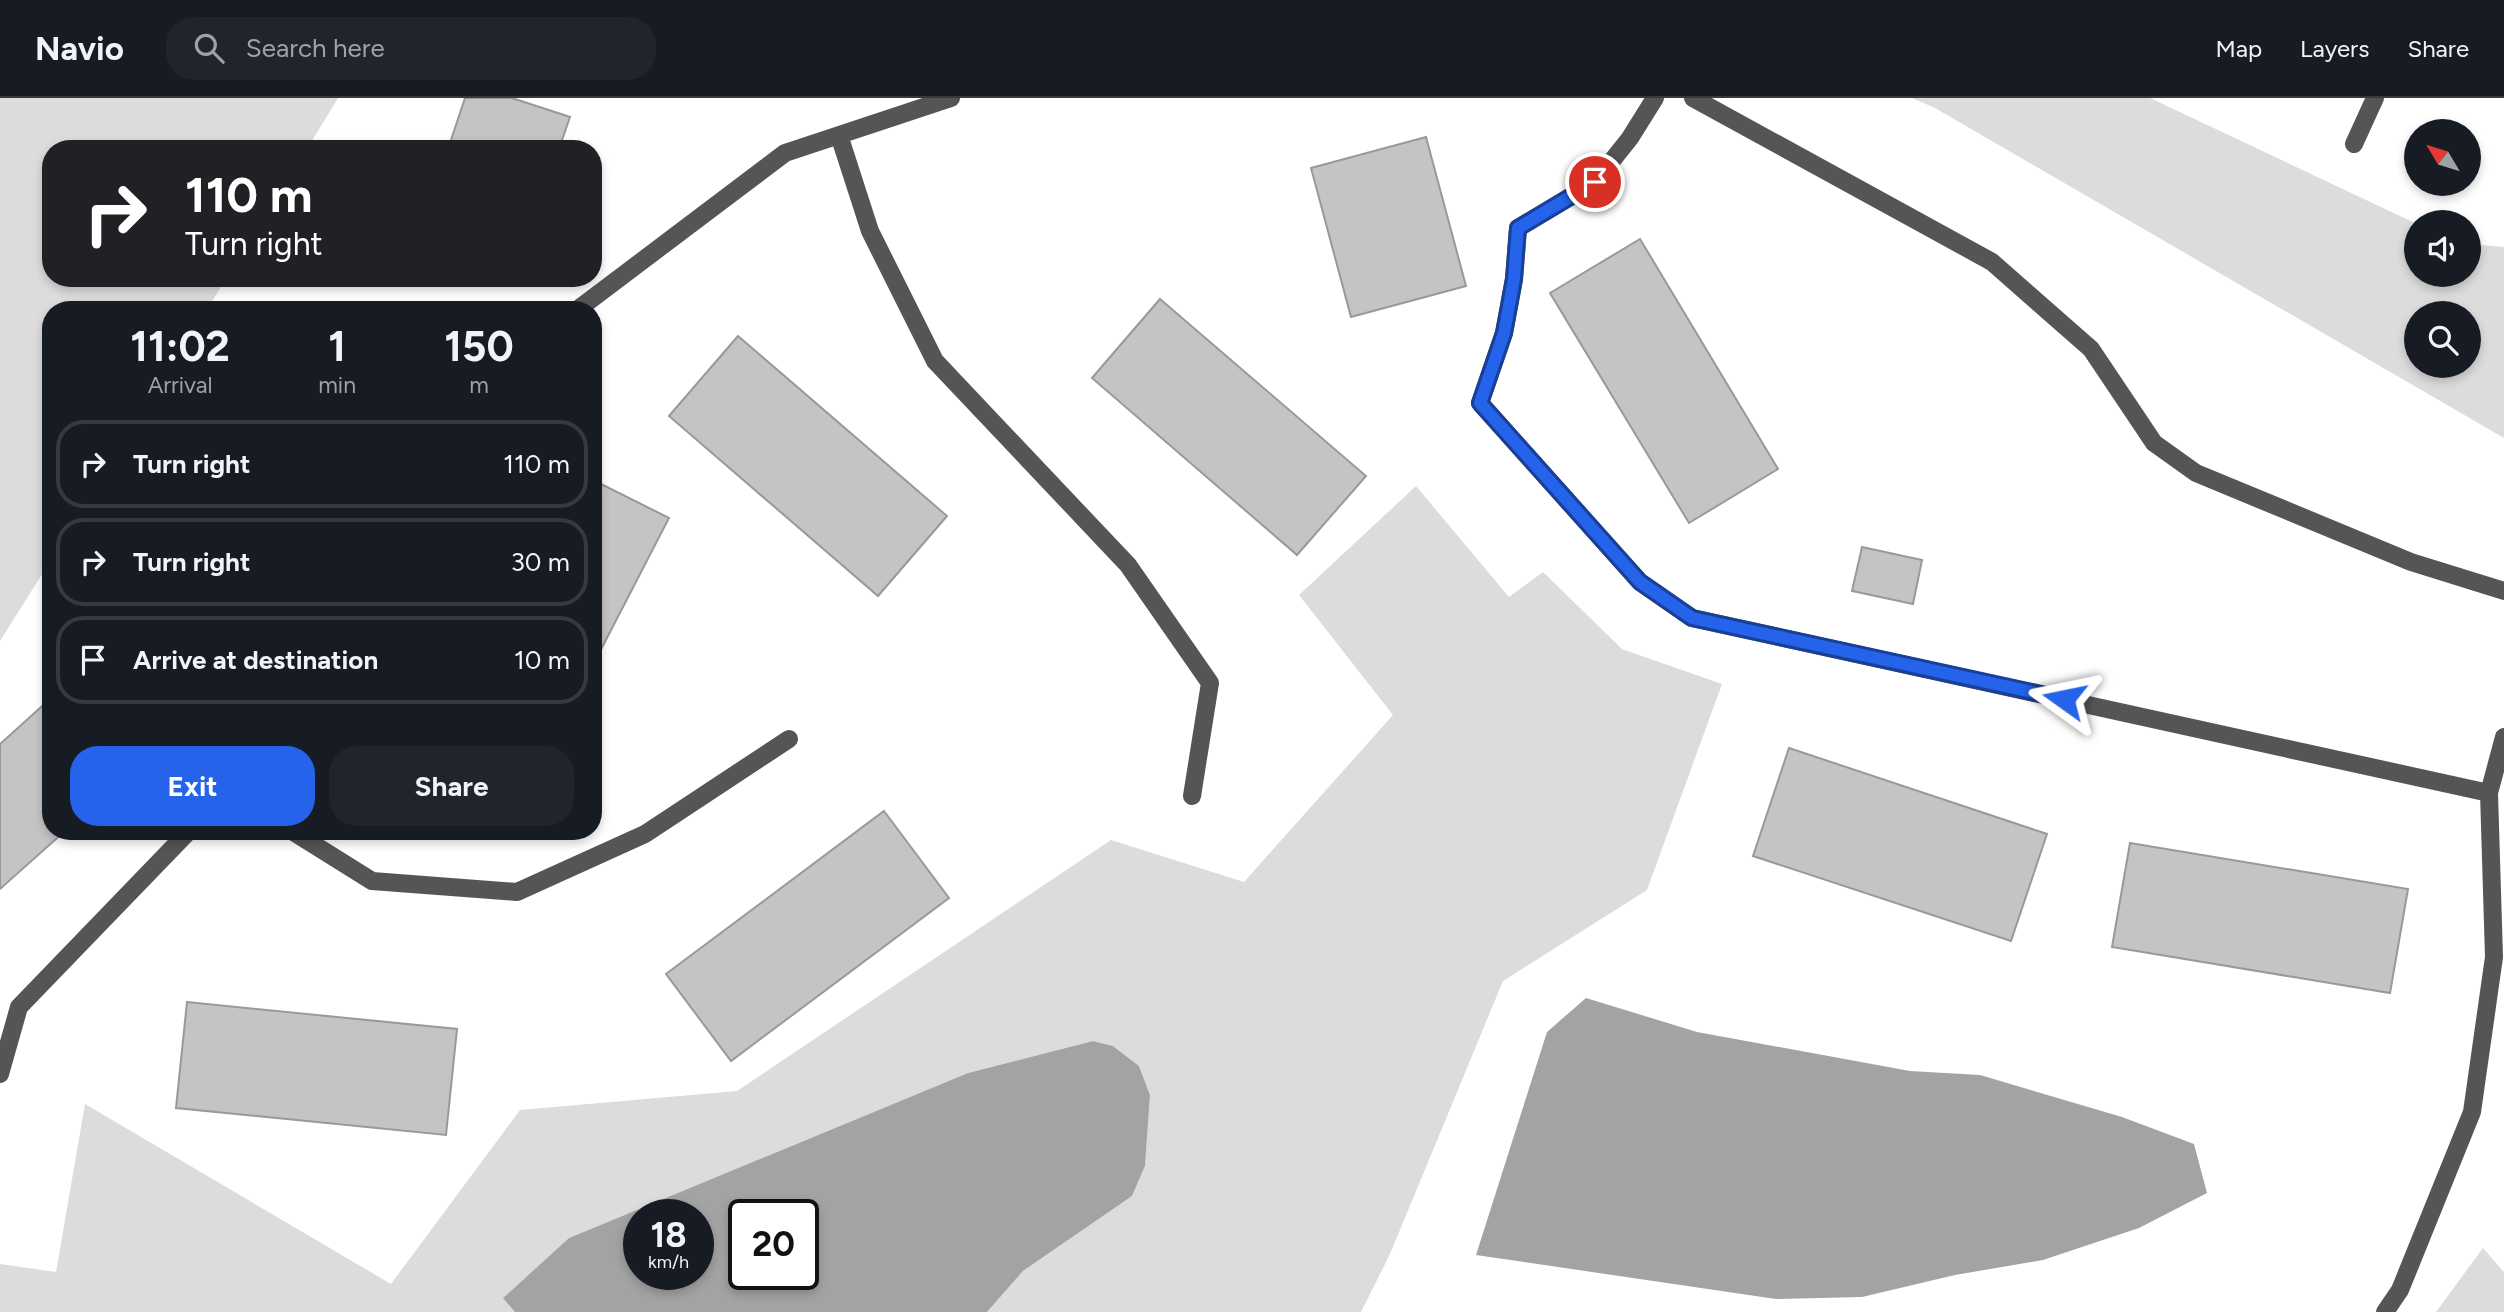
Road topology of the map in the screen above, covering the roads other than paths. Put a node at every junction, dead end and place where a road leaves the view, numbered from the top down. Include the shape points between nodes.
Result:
1 (951, 98) edge
2 (1655, 98) edge
3 (1693, 98) edge
4 (2375, 98) edge
5 (839, 135) junction
6 (2354, 144) dead end
7 (589, 301) edge
8 (2504, 591) edge
9 (2504, 737) edge
10 (789, 739) dead end
11 (2490, 793) junction
12 (1192, 796) dead end
13 (180, 840) edge
14 (306, 840) edge
15 (0, 1074) edge
16 (2385, 1312) edge

1 - 5 street
2 - 11 street via 1595,182 1518,228 1504,333 1480,403 1640,582 1692,618
3 - 8 street via 1992,262 2091,349 2154,443 2196,473 2410,562
4 - 6 street
5 - 7 street via 785,153
5 - 12 street via 870,231 935,361 1128,565 1210,683
9 - 11 street
10 - 14 street via 645,834 517,892 372,881
11 - 16 street via 2494,957 2472,1112 2400,1290
13 - 15 street via 19,1007

